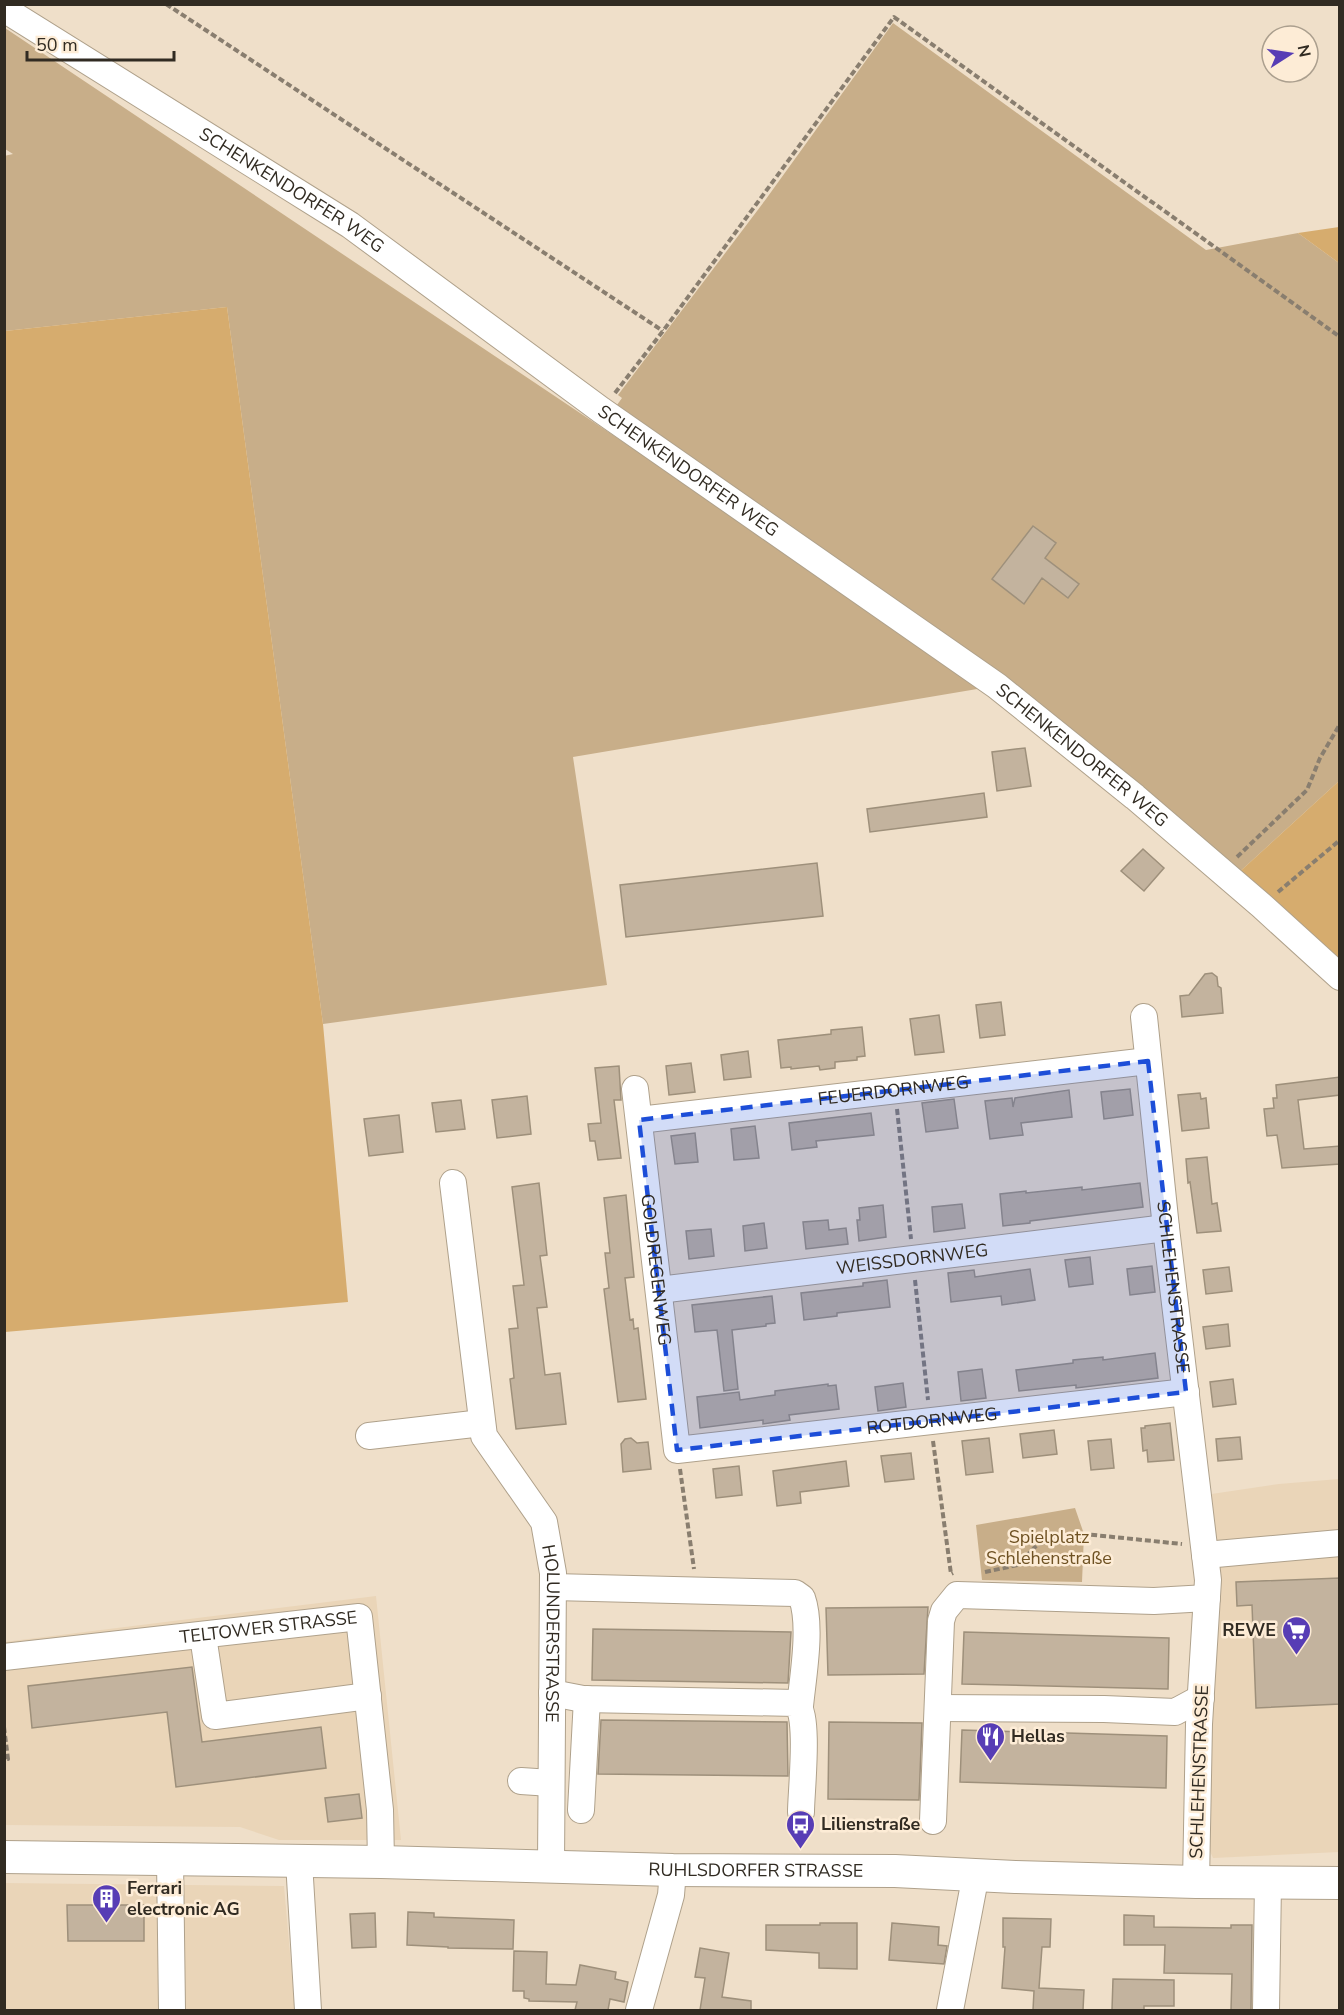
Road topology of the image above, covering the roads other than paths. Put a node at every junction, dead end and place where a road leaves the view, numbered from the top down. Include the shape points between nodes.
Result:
1 (4, 9) edge
2 (1340, 976) edge
3 (1144, 1017) dead end
4 (1148, 1061) junction
5 (635, 1089) dead end
6 (639, 1120) junction
7 (453, 1183) dead end
8 (1166, 1228) junction
9 (659, 1290) junction
10 (1186, 1392) junction
11 (482, 1423) junction
12 (369, 1436) dead end
13 (677, 1450) joint
14 (1340, 1543) edge
15 (1205, 1551) junction
16 (553, 1587) junction
17 (1207, 1598) junction
18 (203, 1636) junction
19 (4, 1657) edge
20 (552, 1693) junction
21 (368, 1696) junction
22 (1201, 1698) junction
23 (587, 1699) junction
24 (800, 1707) junction
25 (938, 1708) junction
26 (1175, 1712) junction
27 (1199, 1724) junction
28 (521, 1781) dead end
29 (551, 1783) junction
30 (581, 1810) dead end
31 (801, 1812) dead end
32 (933, 1821) dead end
33 (4, 1857) edge
34 (170, 1860) junction
35 (299, 1862) junction
36 (381, 1862) junction
37 (551, 1866) junction
38 (673, 1870) junction
39 (976, 1874) junction
40 (1196, 1882) junction
41 (1268, 1883) junction
42 (1340, 1883) edge
43 (172, 2010) edge
44 (308, 2010) edge
45 (639, 2010) edge
46 (950, 2010) edge
47 (1266, 2010) edge

1 - 2 street, SCHENKENDORFER WEG via 350,225 601,410 997,686 1135,797
3 - 4 street, SCHLEHENSTRASSE
4 - 6 street, FEUERDORNWEG
4 - 8 street, SCHLEHENSTRASSE
5 - 6 street, GOLDREGENWEG
6 - 9 street, GOLDREGENWEG
7 - 11 street, HOLUNDERSTRASSE
8 - 9 street, WEISSDORNWEG
8 - 10 street, SCHLEHENSTRASSE
9 - 13 street, GOLDREGENWEG
10 - 13 street, ROTDORNWEG
10 - 15 street, SCHLEHENSTRASSE
11 - 12 street
11 - 16 street, HOLUNDERSTRASSE via 484,1436 544,1522
14 - 15 street
15 - 17 street, SCHLEHENSTRASSE
16 - 20 street, HOLUNDERSTRASSE
16 - 24 street via 795,1593 805,1606
17 - 22 street, SCHLEHENSTRASSE
17 - 25 street via 1154,1601 957,1595 941,1621
18 - 19 street, TELTOWER STRASSE
18 - 21 street via 215,1716
18 - 21 street, TELTOWER STRASSE via 359,1617
20 - 23 street
20 - 29 street, HOLUNDERSTRASSE
21 - 36 street, TELTOWER STRASSE via 380,1810
22 - 26 street
22 - 27 street, SCHLEHENSTRASSE
23 - 24 street via 796,1703
23 - 30 street
24 - 31 street via 804,1723
25 - 26 street
25 - 32 street
26 - 27 street via 1181,1719
27 - 40 street, SCHLEHENSTRASSE
28 - 29 street
29 - 37 street, HOLUNDERSTRASSE
33 - 34 main road, RUHLSDORFER STRASSE
34 - 35 main road, RUHLSDORFER STRASSE
34 - 43 street
35 - 36 main road, RUHLSDORFER STRASSE
35 - 44 street
36 - 37 main road, RUHLSDORFER STRASSE
37 - 38 main road, RUHLSDORFER STRASSE
38 - 39 main road, RUHLSDORFER STRASSE via 826,1869
38 - 45 street via 671,1895
39 - 40 main road, RUHLSDORFER STRASSE
39 - 46 street
40 - 41 main road, RUHLSDORFER STRASSE
41 - 42 main road, RUHLSDORFER STRASSE
41 - 47 street

